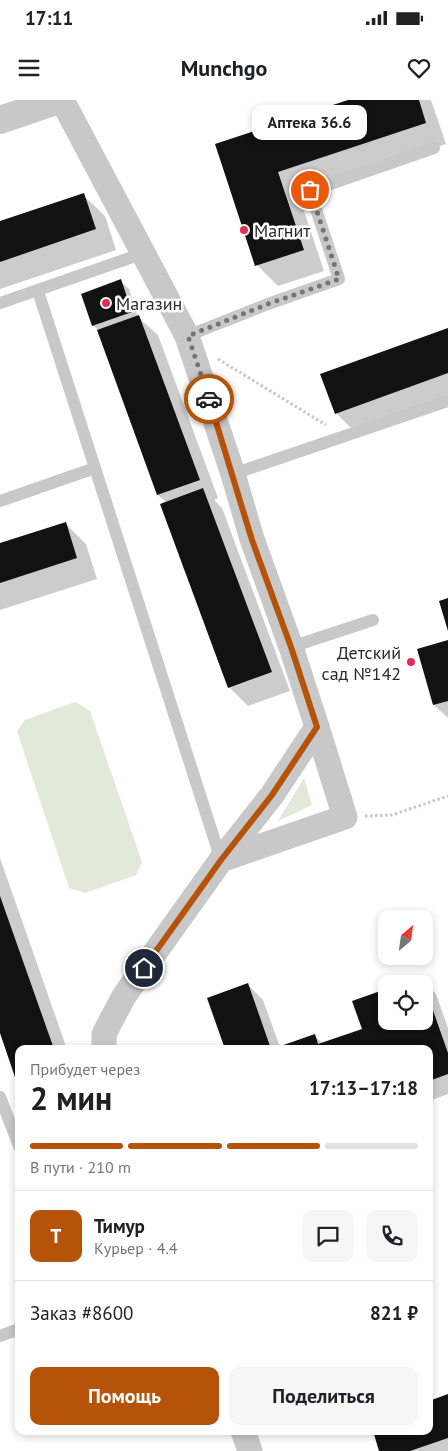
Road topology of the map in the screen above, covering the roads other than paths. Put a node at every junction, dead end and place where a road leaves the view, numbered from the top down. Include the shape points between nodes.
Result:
1 (60, 100) edge
2 (0, 120) edge
3 (434, 148) dead end
4 (144, 253) junction
5 (38, 291) junction
6 (0, 303) edge
7 (196, 332) junction
8 (448, 401) edge
9 (95, 468) junction
10 (233, 474) junction
11 (0, 501) edge
12 (373, 620) dead end
13 (291, 647) junction
14 (317, 727) junction
15 (221, 860) junction
16 (104, 1045) edge
17 (0, 1097) edge
18 (15, 1136) edge
19 (15, 1330) edge
20 (0, 1336) edge
21 (244, 1435) edge
22 (250, 1451) edge

1 - 2 street
1 - 4 street
3 - 7 lane via 310,190 339,279
4 - 5 lane
4 - 7 street
5 - 6 lane
5 - 9 lane
7 - 10 street
8 - 10 lane
9 - 11 lane
9 - 15 lane
10 - 13 street via 252,540
12 - 13 lane
13 - 14 street
14 - 15 street via 272,795
14 - 15 street via 345,817
15 - 16 street via 124,996 104,1034
17 - 18 lane
19 - 20 lane
21 - 22 street

